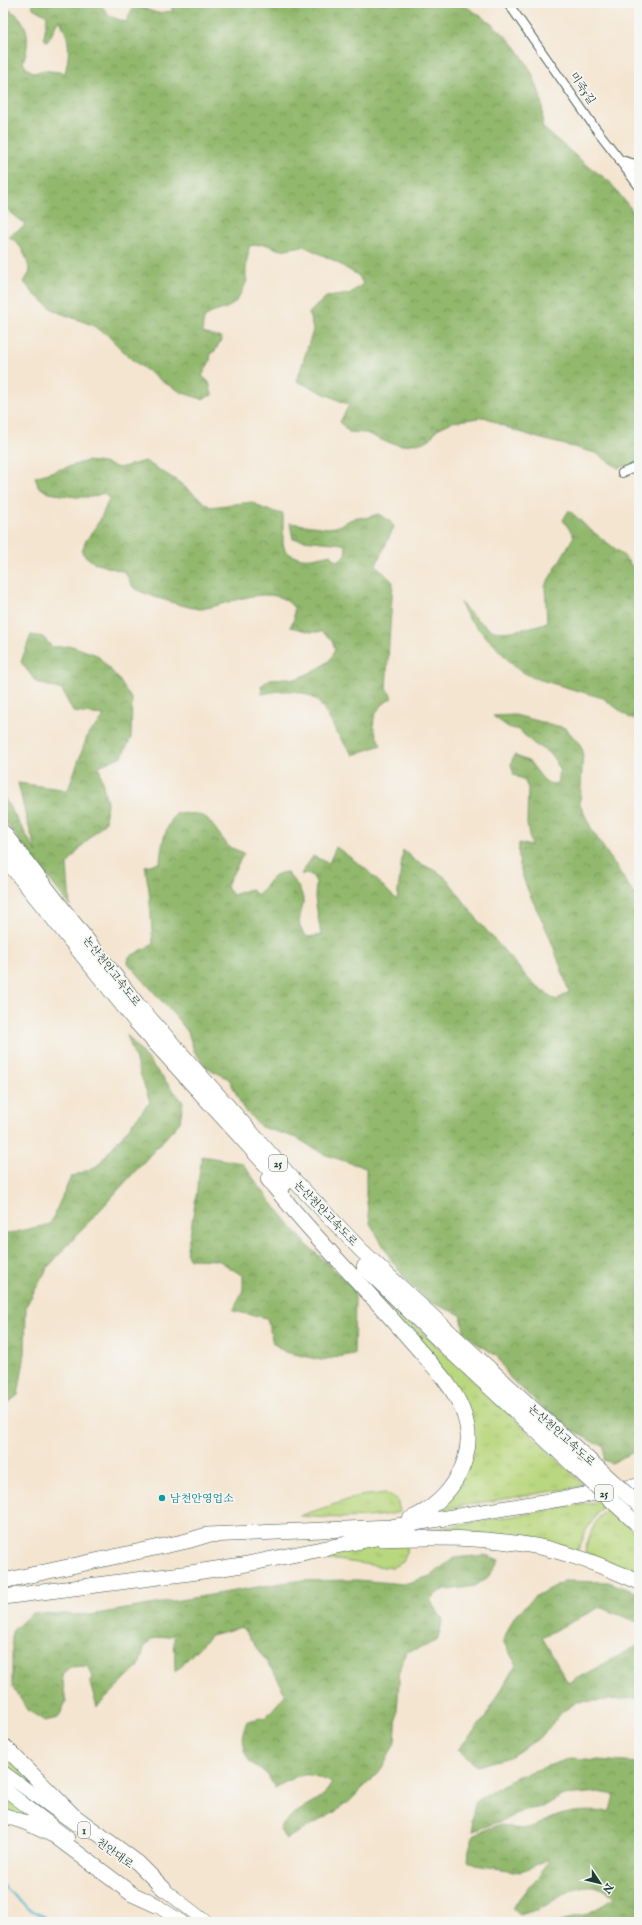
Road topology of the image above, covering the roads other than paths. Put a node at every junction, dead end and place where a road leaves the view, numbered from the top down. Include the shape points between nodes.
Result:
1 (508, 3) edge
2 (621, 161) junction
3 (639, 166) edge
4 (639, 185) edge
5 (639, 466) edge
6 (622, 473) dead end
7 (3, 832) edge
8 (3, 856) edge
9 (205, 1100) junction
10 (639, 1486) edge
11 (639, 1494) edge
12 (639, 1505) edge
13 (638, 1524) edge
14 (391, 1527) junction
15 (370, 1539) junction
16 (3, 1581) edge
17 (639, 1582) edge
18 (31, 1593) junction
19 (3, 1597) edge
20 (3, 1604) edge
21 (3, 1745) edge
22 (3, 1772) edge
23 (3, 1788) edge
24 (3, 1815) edge
25 (164, 1889) junction
26 (156, 1905) junction
27 (182, 1922) edge
28 (206, 1922) edge

1 - 2 street, 미죽5길
2 - 3 street
2 - 4 street, 미죽5길
5 - 6 street
7 - 12 highway, 논산천안고속도로 / 25, bridge via 137,1004 289,1175 360,1249
8 - 9 highway, 논산천안고속도로 / 25 via 136,1022
9 - 13 highway, 논산천안고속도로 / 25, bridge via 350,1253 443,1344
9 - 14 highway via 290,1208 380,1305 447,1383 463,1410 468,1446 458,1479 446,1495 432,1507
10 - 14 highway
11 - 15 highway
14 - 16 highway via 207,1535
15 - 17 highway via 438,1537 521,1544 575,1557
15 - 18 highway via 242,1565
18 - 19 highway
18 - 20 highway
21 - 25 highway via 73,1815 138,1863
22 - 25 main road, 천안대로 / 1
23 - 26 main road, 천안대로 / 1
24 - 26 highway via 55,1836 132,1894
25 - 28 main road, 천안대로 / 1
26 - 27 main road, 천안대로 / 1

